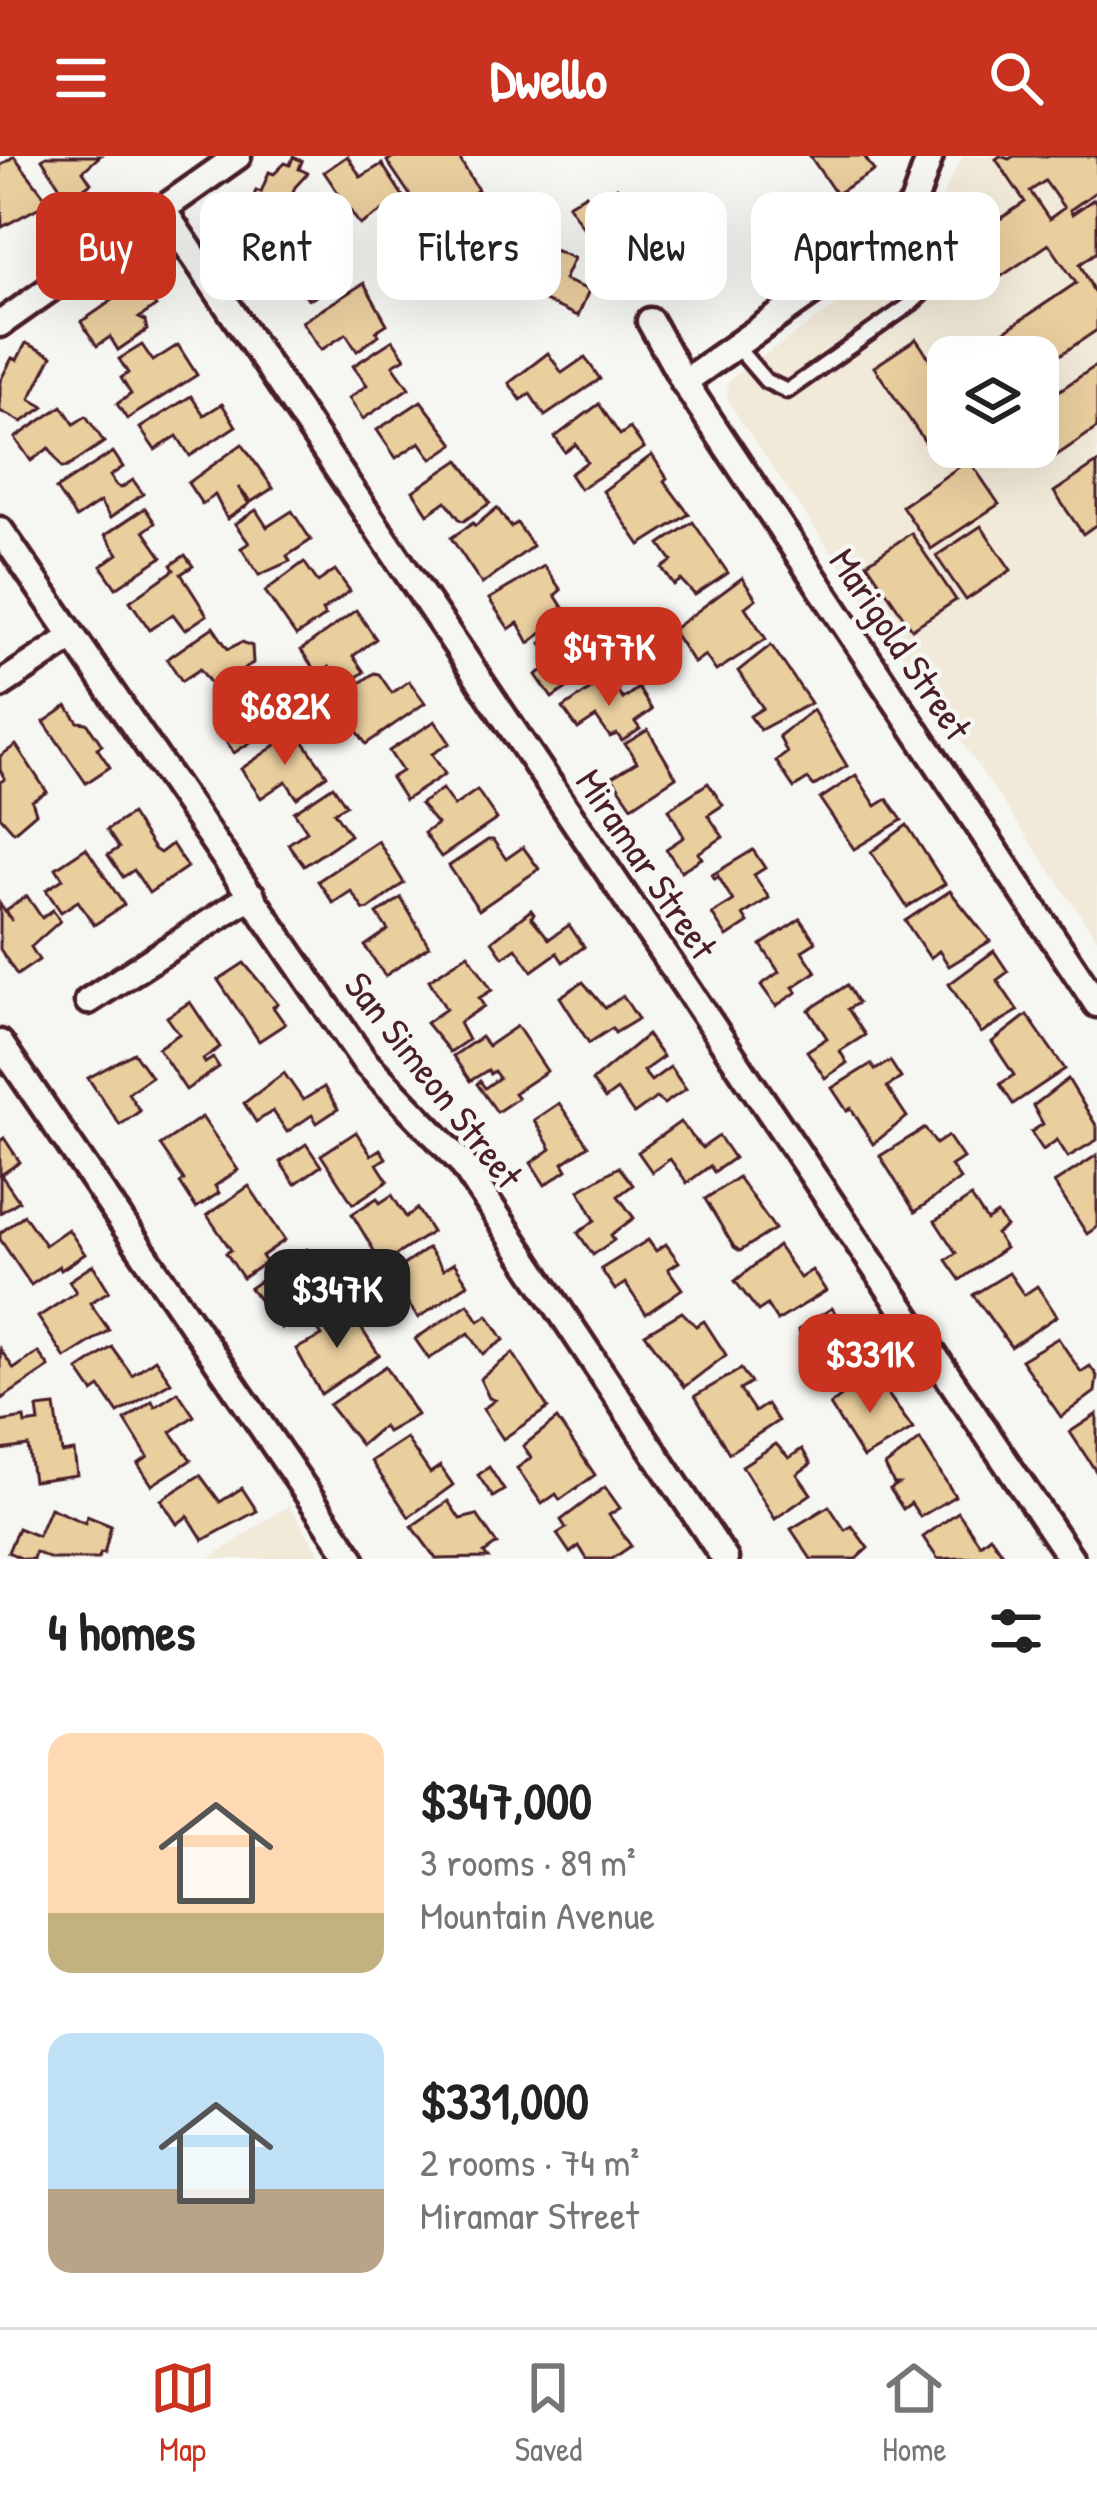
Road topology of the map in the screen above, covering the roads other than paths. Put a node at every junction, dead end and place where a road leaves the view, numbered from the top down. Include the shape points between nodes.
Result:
1 (238, 156) edge
2 (930, 156) edge
3 (918, 192) edge
4 (176, 201) edge
5 (176, 229) edge
6 (36, 299) edge
7 (800, 300) edge
8 (915, 300) edge
9 (650, 322) dead end
10 (0, 324) edge
11 (735, 345) junction
12 (683, 382) junction
13 (0, 530) edge
14 (72, 637) junction
15 (0, 685) edge
16 (252, 895) junction
17 (88, 1001) dead end
18 (1097, 1004) edge
19 (0, 1043) edge
20 (352, 1559) edge
21 (725, 1559) edge
22 (1071, 1559) edge

1 - 4 street
2 - 3 street
5 - 22 street, Miramar Street
6 - 10 street
7 - 11 street
8 - 11 lane via 788,391 766,381
9 - 12 street, Marigold Street
11 - 12 street
12 - 18 street, Marigold Street
13 - 14 street, San Simeon Street
14 - 15 street
14 - 16 street, San Simeon Street
16 - 17 street
16 - 21 street, San Simeon Street via 364,1061 462,1163
19 - 20 street

